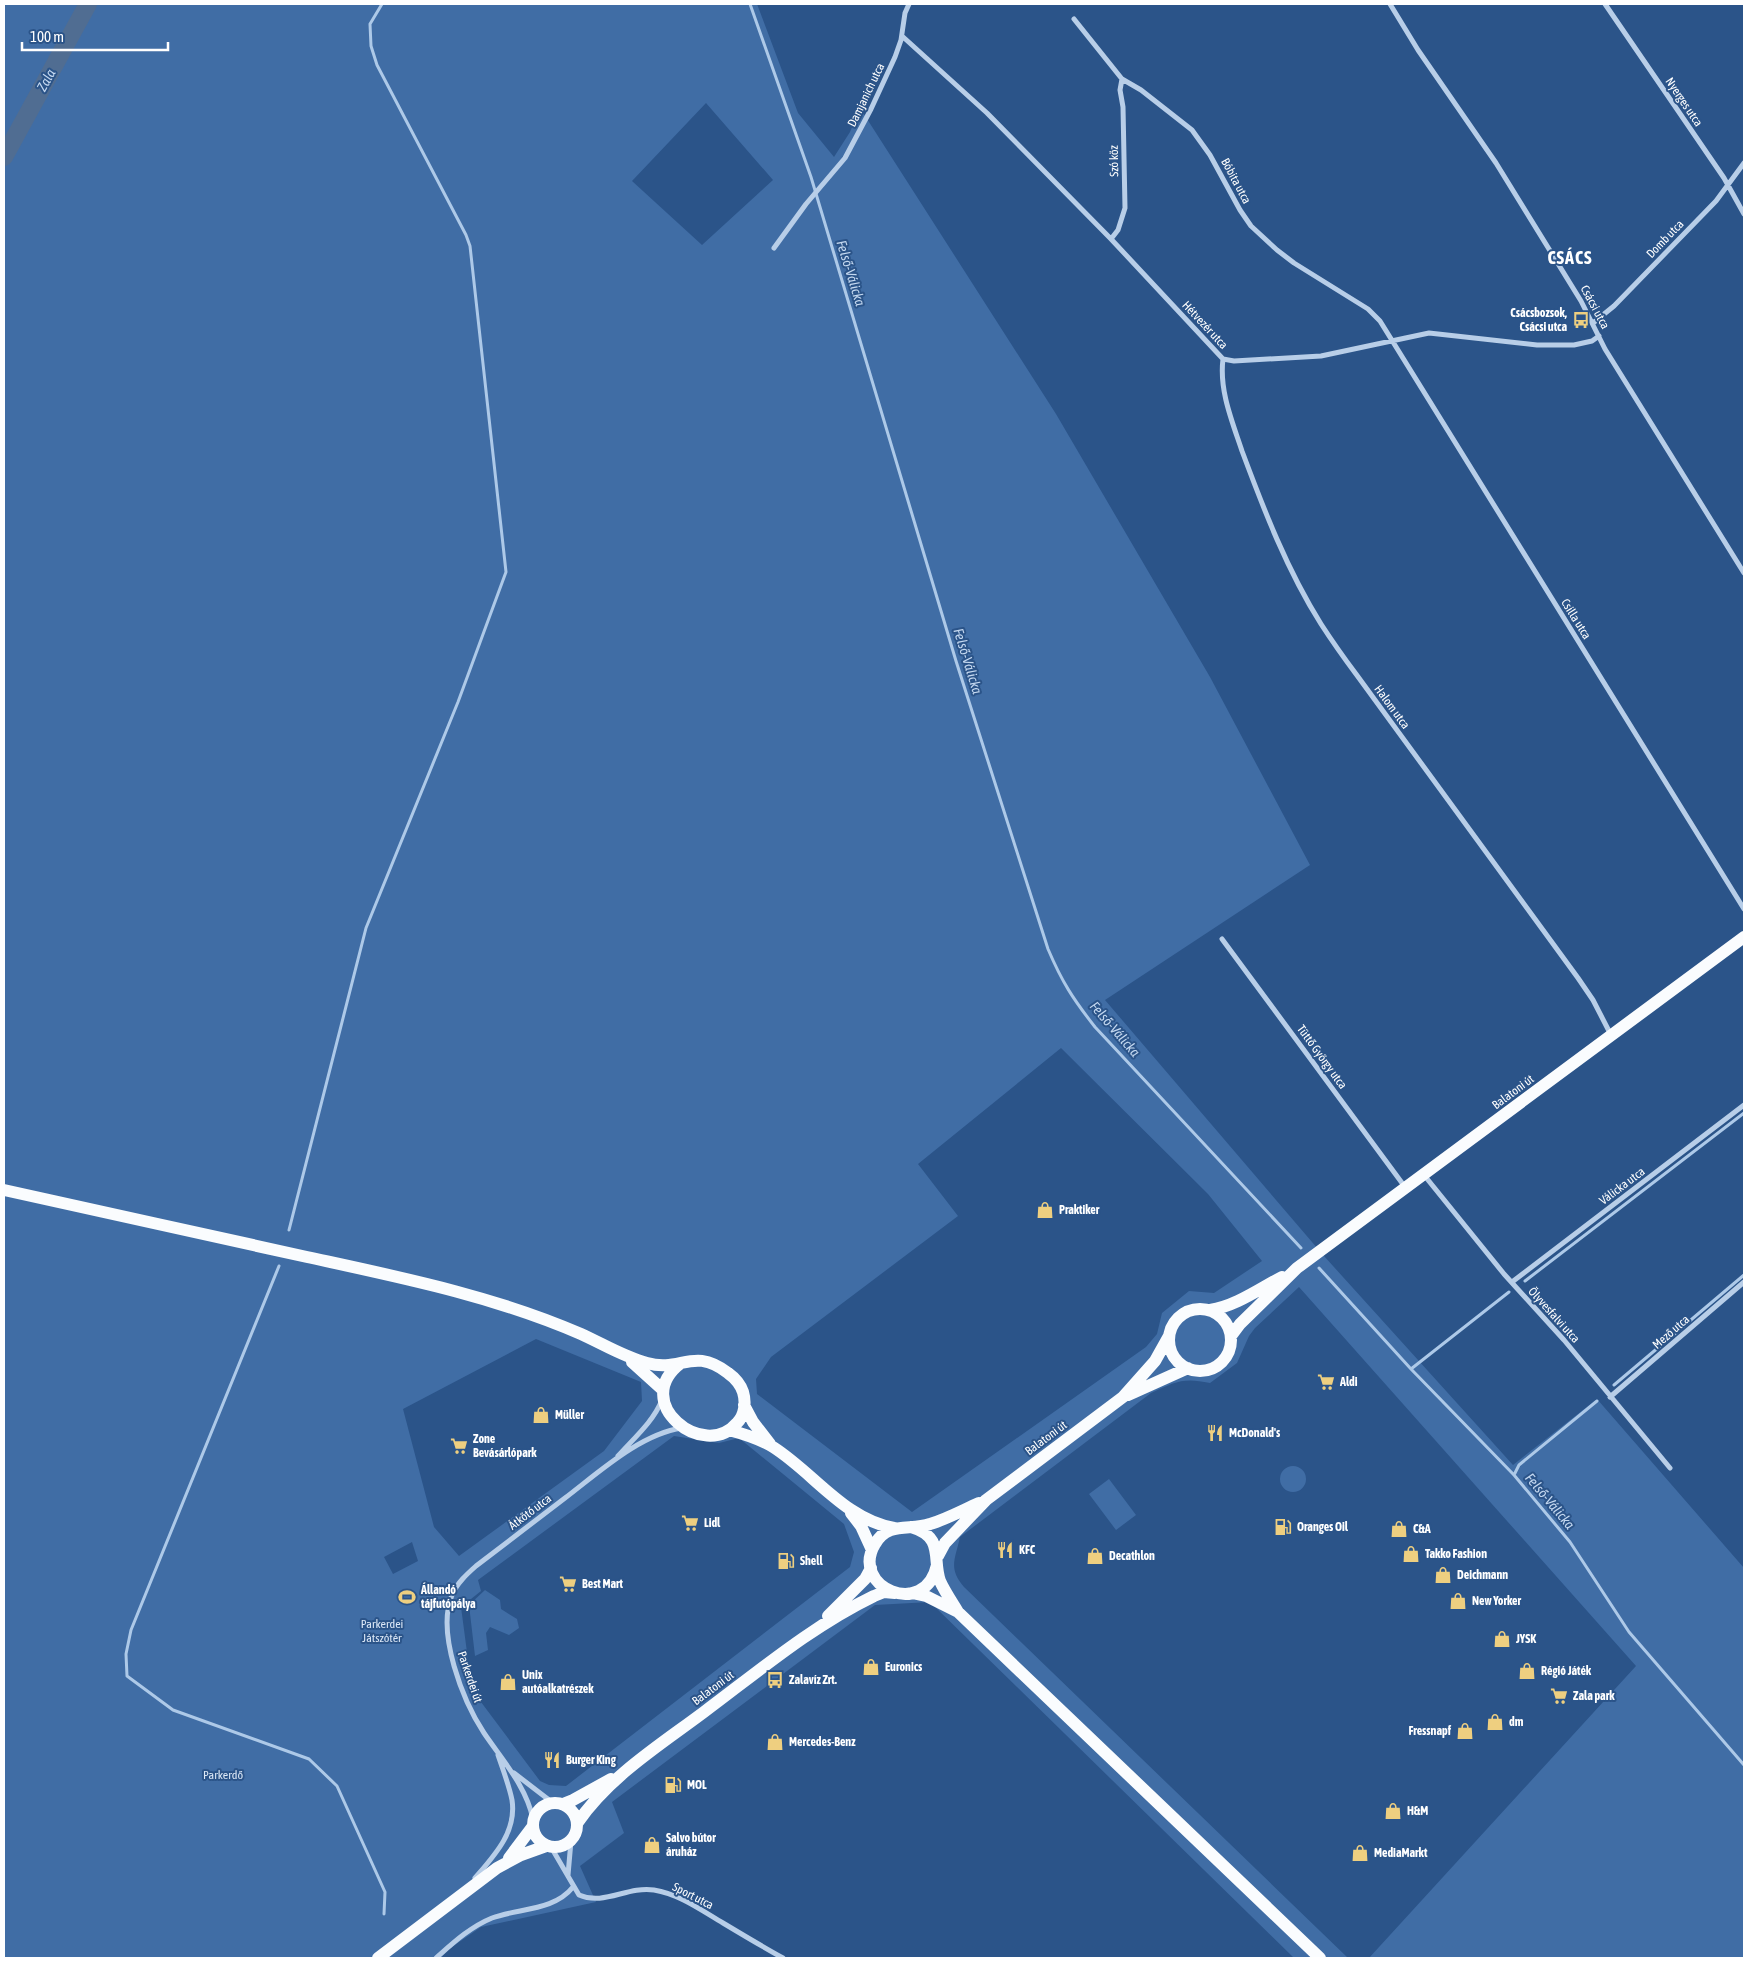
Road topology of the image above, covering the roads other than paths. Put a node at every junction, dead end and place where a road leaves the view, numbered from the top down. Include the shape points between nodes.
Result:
1 (909, 4) edge
2 (1390, 4) edge
3 (1605, 4) edge
4 (1074, 19) dead end
5 (902, 36) junction
6 (1122, 79) junction
7 (1744, 164) edge
8 (1728, 186) junction
9 (1744, 214) edge
10 (1112, 239) junction
11 (774, 248) dead end
12 (1593, 322) junction
13 (1599, 336) junction
14 (1391, 340) junction
15 (1223, 358) junction
16 (1744, 573) edge
17 (1744, 909) edge
18 (1744, 937) edge
19 (1222, 938) dead end
20 (1611, 1035) junction
21 (1744, 1105) edge
22 (1424, 1175) junction
23 (1406, 1188) junction
24 (4, 1190) edge
25 (1297, 1268) junction
26 (1512, 1282) junction
27 (1744, 1282) edge
28 (1210, 1310) junction
29 (1170, 1336) junction
30 (1232, 1336) junction
31 (626, 1357) junction
32 (681, 1363) junction
33 (1188, 1368) junction
34 (662, 1394) junction
35 (1610, 1396) junction
36 (1124, 1397) junction
37 (744, 1405) junction
38 (685, 1428) junction
39 (729, 1430) junction
40 (772, 1446) junction
41 (613, 1462) junction
42 (1670, 1468) dead end
43 (986, 1500) junction
44 (848, 1509) junction
45 (910, 1527) junction
46 (894, 1528) junction
47 (872, 1550) junction
48 (938, 1561) junction
49 (871, 1568) junction
50 (461, 1580) joint
51 (895, 1593) junction
52 (912, 1593) junction
53 (958, 1612) junction
54 (817, 1627) junction
55 (496, 1750) junction
56 (512, 1771) junction
57 (626, 1771) junction
58 (558, 1803) junction
59 (533, 1822) junction
60 (578, 1822) junction
61 (571, 1841) junction
62 (548, 1847) junction
63 (497, 1868) junction
64 (568, 1875) junction
65 (573, 1888) junction
66 (463, 1893) junction
67 (378, 1958) edge
68 (436, 1958) edge
69 (783, 1958) edge
70 (1320, 1958) edge

1 - 5 street, Damjanich utca
2 - 12 street, Csácsi utca via 1496,163
3 - 8 street, Nyerges utca
4 - 6 street, Bóbita utca
5 - 10 street, Hétvezér utca via 987,114
5 - 11 street, Damjanich utca via 871,109 845,158
6 - 10 street, Szó köz via 1125,208
6 - 14 street, Bóbita utca via 1192,130 1210,155 1240,210 1264,239 1294,263 1368,309
7 - 8 street, Domb utca
8 - 9 street, Nyerges utca
8 - 12 street, Domb utca via 1614,306
10 - 15 street, Hétvezér utca
12 - 13 street, Csácsi utca
13 - 14 street, Hétvezér utca via 1574,346 1429,333
13 - 16 street, Csácsi utca
14 - 15 street, Hétvezér utca via 1304,358 1234,361
14 - 17 street, Csilla utca
15 - 20 street, Halom utca via 1222,387 1258,494 1274,534 1321,623 1578,978
18 - 20 main road, Balatoni út
19 - 23 street, Tüttő György utca
20 - 22 main road, Balatoni út
21 - 26 street, Válicka utca
22 - 23 main road, Balatoni út
22 - 26 street, Ölyvesfalvi utca
23 - 25 main road, Balatoni út
24 - 31 main road via 360,1268 476,1298 575,1332
25 - 28 main road, Balatoni út via 1234,1303
25 - 30 main road, Balatoni út
26 - 35 street, Ölyvesfalvi utca
27 - 35 street, Mező utca
28 - 29 main road via 1196,1309 1185,1313 1176,1321
28 - 30 main road via 1225,1320
29 - 33 main road via 1172,1353
29 - 36 main road, Balatoni út via 1155,1361
30 - 33 main road via 1229,1352 1221,1363 1208,1370
31 - 32 main road via 662,1366
31 - 34 main road
32 - 34 main road via 671,1372
32 - 37 main road via 698,1360 722,1368 738,1382 744,1395
33 - 36 main road, Balatoni út
34 - 38 main road via 668,1412
34 - 41 street, Átkötő utca via 657,1411
35 - 42 street, Ölyvesfalvi utca
36 - 43 main road, Balatoni út
37 - 39 main road via 740,1419
37 - 40 main road
38 - 39 main road via 710,1436
38 - 41 street, Átkötő utca via 648,1440
39 - 40 main road
40 - 44 main road
41 - 50 street, Átkötő utca
43 - 45 main road via 935,1523
43 - 48 main road via 945,1543
44 - 46 main road via 880,1525
44 - 47 main road
45 - 46 main road
45 - 48 main road via 927,1535 934,1545
46 - 47 main road via 878,1538
47 - 49 main road
48 - 52 main road via 931,1581
48 - 53 main road via 940,1580
49 - 51 main road via 880,1584
49 - 54 main road, Balatoni út via 865,1579
50 - 55 street, Parkerdei út via 449,1604 447,1635 467,1701
51 - 52 main road
51 - 54 main road, Balatoni út via 884,1592 874,1596
52 - 53 main road via 926,1596
53 - 70 main road
54 - 57 main road, Balatoni út
55 - 56 street, Parkerdei út
55 - 66 street via 512,1800 511,1822 499,1850
56 - 58 street, Parkerdei út
56 - 59 street, Parkerdei út via 530,1806
57 - 58 main road, Balatoni út via 573,1800
57 - 60 main road, Balatoni út
58 - 59 main road, Balatoni út via 541,1808
58 - 60 main road via 571,1810
59 - 62 main road via 537,1838
59 - 63 main road, Balatoni út via 518,1847
60 - 61 main road, Balatoni út
61 - 62 main road, Balatoni út via 560,1847
61 - 64 street
62 - 63 main road, Balatoni út via 520,1855
62 - 64 street
63 - 66 main road, Balatoni út
64 - 65 street
65 - 68 street via 559,1901 482,1923
65 - 69 street, Sport utca via 579,1895 593,1899 636,1890 656,1890 682,1899
66 - 67 main road, Balatoni út

